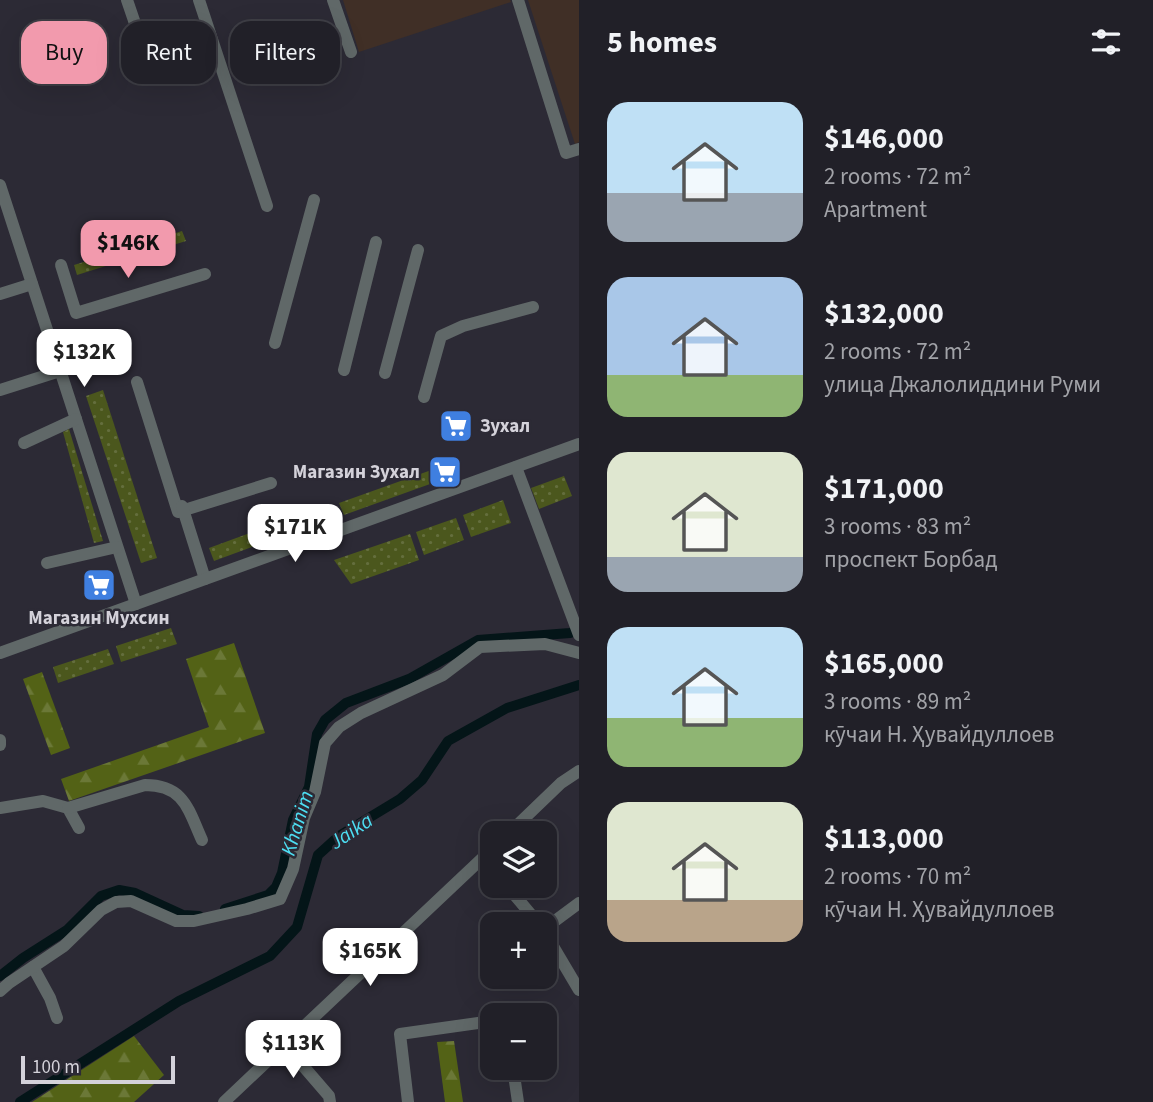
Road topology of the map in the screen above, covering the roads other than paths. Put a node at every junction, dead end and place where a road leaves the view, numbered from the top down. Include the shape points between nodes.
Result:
1 (127, 0) edge
2 (199, 0) edge
3 (333, 0) edge
4 (518, 0) edge
5 (134, 21) edge
6 (351, 52) dead end
7 (579, 149) edge
8 (0, 185) edge
9 (314, 200) dead end
10 (3, 204) edge
11 (267, 206) dead end
12 (376, 242) dead end
13 (418, 250) dead end
14 (61, 265) dead end
15 (205, 274) dead end
16 (32, 284) junction
17 (0, 294) edge
18 (533, 307) dead end
19 (275, 343) dead end
20 (345, 370) dead end
21 (60, 371) junction
22 (385, 373) dead end
23 (140, 383) dead end
24 (0, 390) edge
25 (424, 397) dead end
26 (76, 419) junction
27 (24, 443) dead end
28 (579, 444) edge
29 (516, 467) junction
30 (271, 484) dead end
31 (183, 511) junction
32 (117, 547) junction
33 (47, 563) dead end
34 (205, 579) junction
35 (136, 604) junction
36 (579, 635) edge
37 (0, 653) edge
38 (579, 653) edge
39 (579, 771) edge
40 (0, 808) edge
41 (68, 808) junction
42 (521, 821) edge
43 (79, 828) dead end
44 (202, 840) dead end
45 (480, 866) edge
46 (517, 898) edge
47 (579, 903) edge
48 (529, 912) edge
49 (557, 920) edge
50 (557, 952) edge
51 (33, 967) junction
52 (579, 990) edge
53 (0, 991) edge
54 (57, 1018) dead end
55 (480, 1023) edge
56 (285, 1045) junction
57 (515, 1080) edge
58 (224, 1102) edge
59 (330, 1102) edge
60 (408, 1102) edge
61 (518, 1102) edge

1 - 5 street
2 - 11 street
3 - 6 street
4 - 7 street via 566,153
8 - 10 street
9 - 19 street
10 - 16 street
12 - 20 street
13 - 22 street
14 - 15 street via 76,313
16 - 17 street
16 - 21 street
18 - 25 street via 463,326 441,337
21 - 24 street
21 - 26 street
23 - 31 street
26 - 27 street
26 - 32 street
28 - 29 street
29 - 34 street
29 - 36 street
30 - 31 street
31 - 34 street
32 - 33 street
32 - 35 street
34 - 35 street
35 - 37 street
38 - 51 street via 545,643 480,647 443,675 339,727 325,743 293,869 280,898 194,921 176,921 131,901 116,902
39 - 42 street
40 - 41 street via 43,801
41 - 43 street
41 - 44 street via 145,785 170,788 184,800
45 - 56 street
46 - 48 street
47 - 49 street
50 - 52 street
51 - 53 street
51 - 54 street
55 - 60 street via 400,1034
56 - 58 street
56 - 59 street
57 - 61 street

